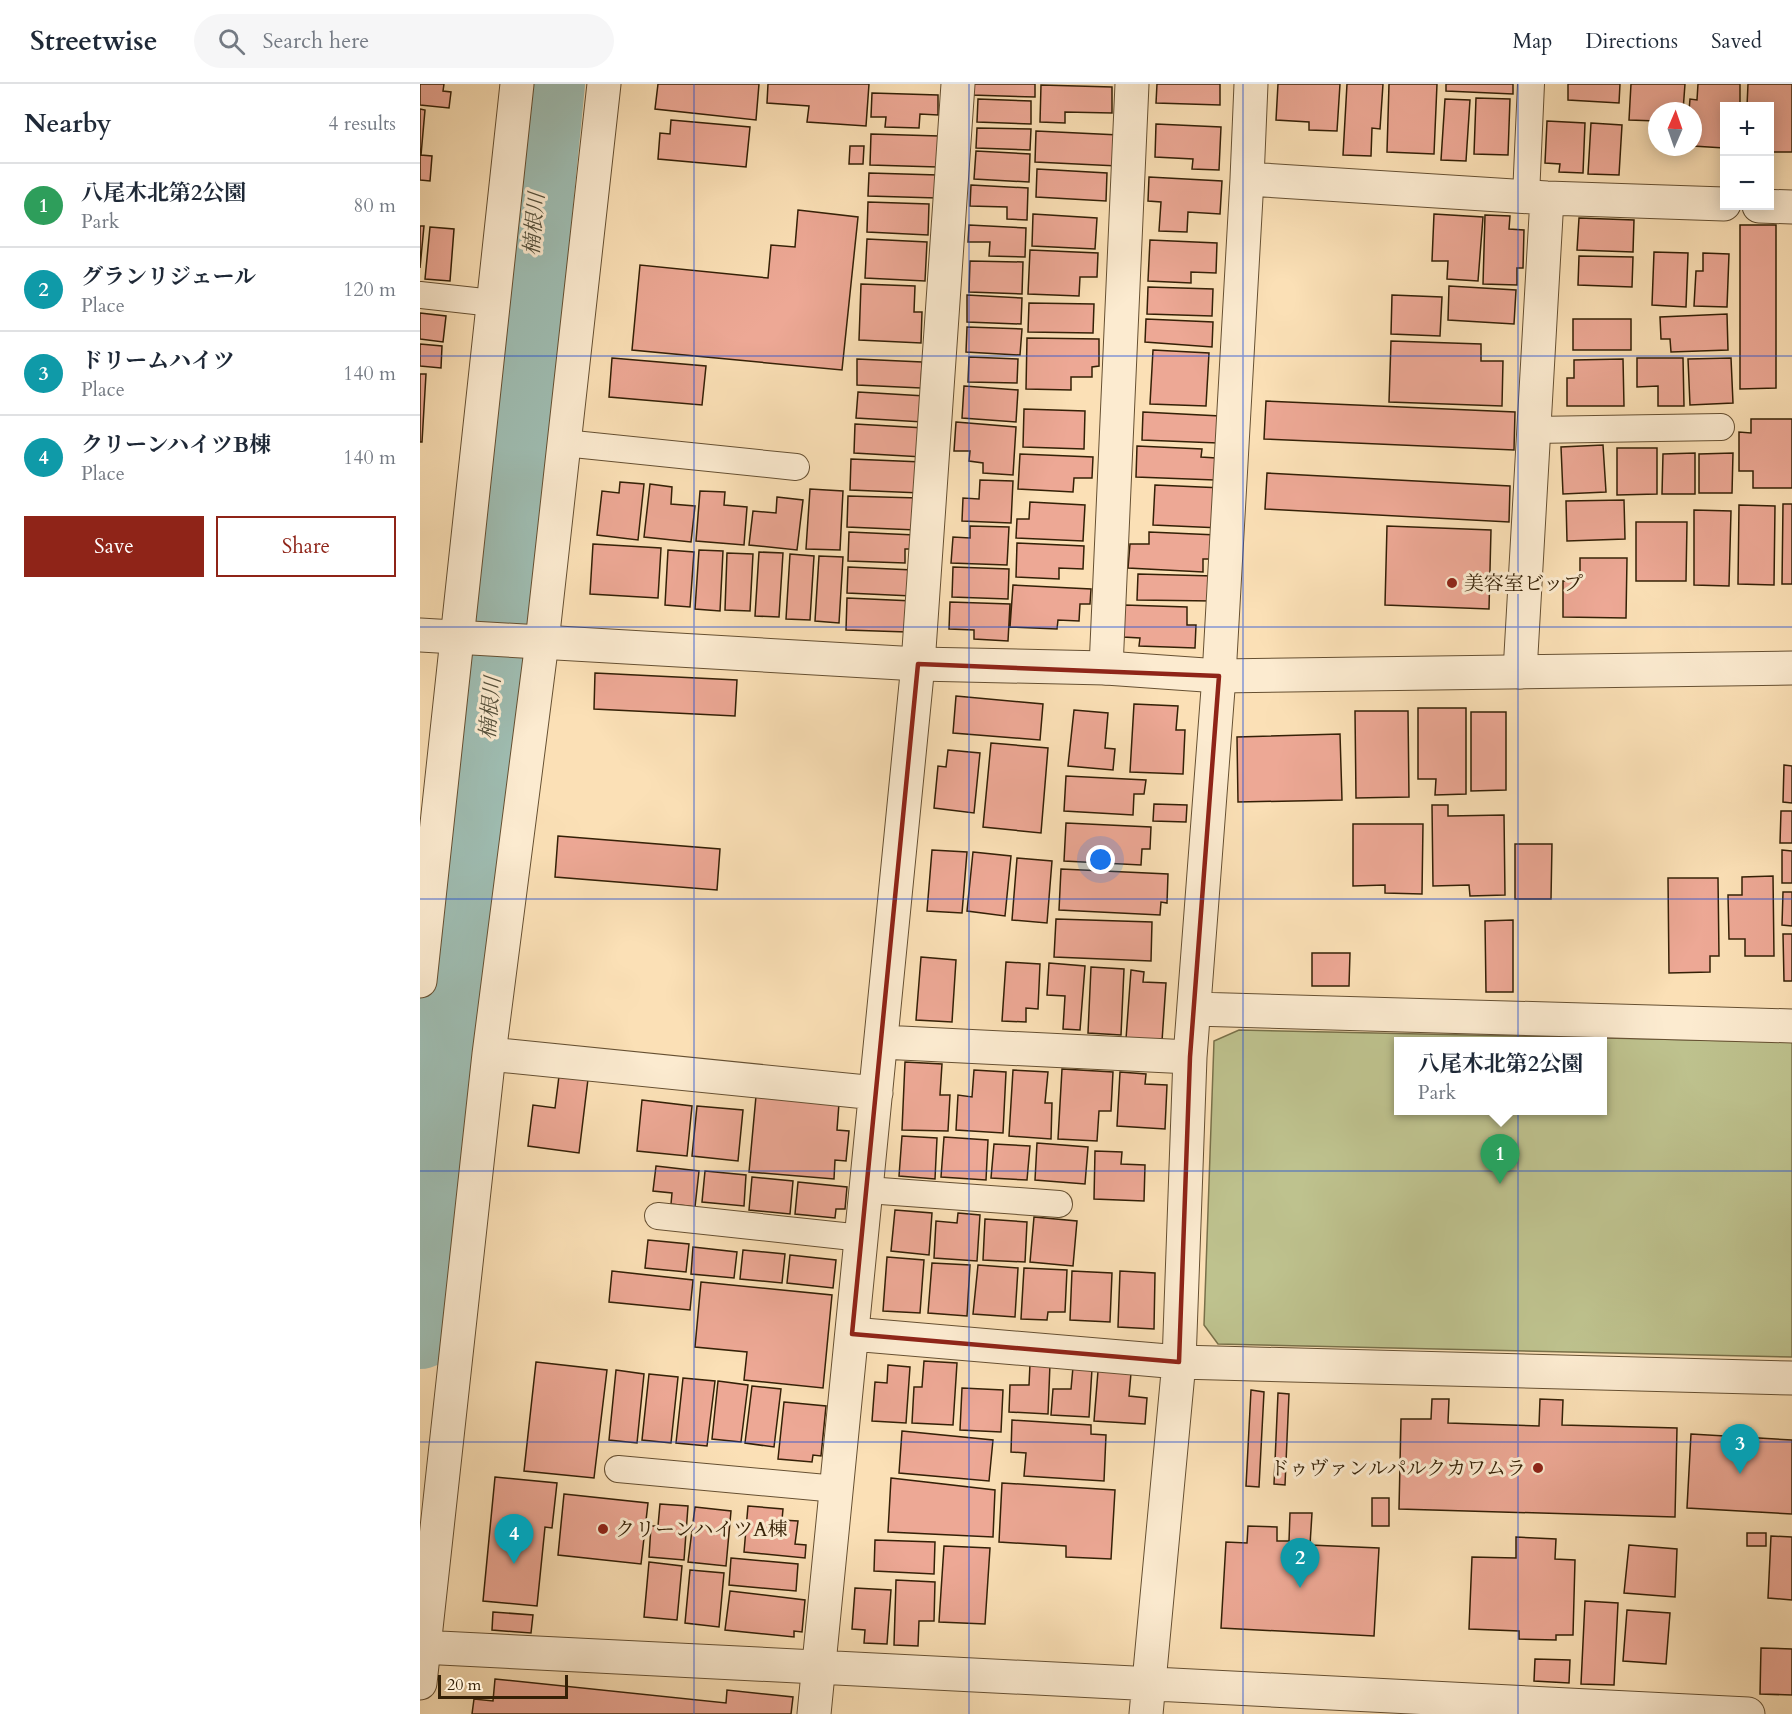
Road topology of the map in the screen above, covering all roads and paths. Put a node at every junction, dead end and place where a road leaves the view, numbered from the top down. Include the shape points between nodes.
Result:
1 (517, 84) edge
2 (604, 84) edge
3 (958, 84) edge
4 (1132, 84) edge
5 (1251, 84) edge
6 (1531, 84) edge
7 (1247, 179) junction
8 (1536, 197) junction
9 (1720, 204) edge
10 (1774, 206) edge
11 (1792, 207) edge
12 (420, 295) edge
13 (493, 303) junction
14 (1721, 427) dead end
15 (1533, 429) junction
16 (564, 443) junction
17 (796, 467) dead end
18 (420, 635) edge
19 (458, 637) junction
20 (542, 642) junction
21 (918, 664) junction
22 (1106, 668) junction
23 (1792, 668) edge
24 (1520, 672) junction
25 (1219, 676) junction
26 (420, 981) edge
27 (1194, 1009) junction
28 (1792, 1026) edge
29 (881, 1042) junction
30 (489, 1054) junction
31 (1190, 1057) junction
32 (876, 1093) junction
33 (867, 1190) junction
34 (1059, 1204) dead end
35 (658, 1216) dead end
36 (862, 1238) junction
37 (852, 1334) junction
38 (1179, 1362) junction
39 (1792, 1378) edge
40 (618, 1469) dead end
41 (837, 1489) junction
42 (422, 1647) edge
43 (819, 1667) junction
44 (420, 1683) edge
45 (1146, 1699) edge
46 (814, 1714) edge
47 (1748, 1714) edge

1 - 13 street
2 - 16 street
3 - 21 street
4 - 22 street
5 - 7 street
6 - 8 lane
7 - 8 street
7 - 25 street
8 - 9 street
8 - 15 street
10 - 11 street
12 - 13 lane
13 - 19 street
14 - 15 lane
15 - 24 street
16 - 17 lane
16 - 20 street
18 - 19 street
19 - 20 street
19 - 26 street
20 - 21 street
20 - 30 street
21 - 22 street
21 - 29 street
22 - 25 street
23 - 24 street
24 - 25 street
25 - 27 street
27 - 28 street
27 - 31 street
29 - 31 street
29 - 32 street
30 - 32 street
30 - 42 street
31 - 38 street
32 - 33 street
33 - 34 lane
33 - 36 street
35 - 36 lane
36 - 37 street
37 - 38 street
37 - 41 street
38 - 39 street
38 - 45 street
40 - 41 lane
41 - 43 street
42 - 43 street
42 - 44 street
43 - 45 street
43 - 46 street
45 - 47 street

